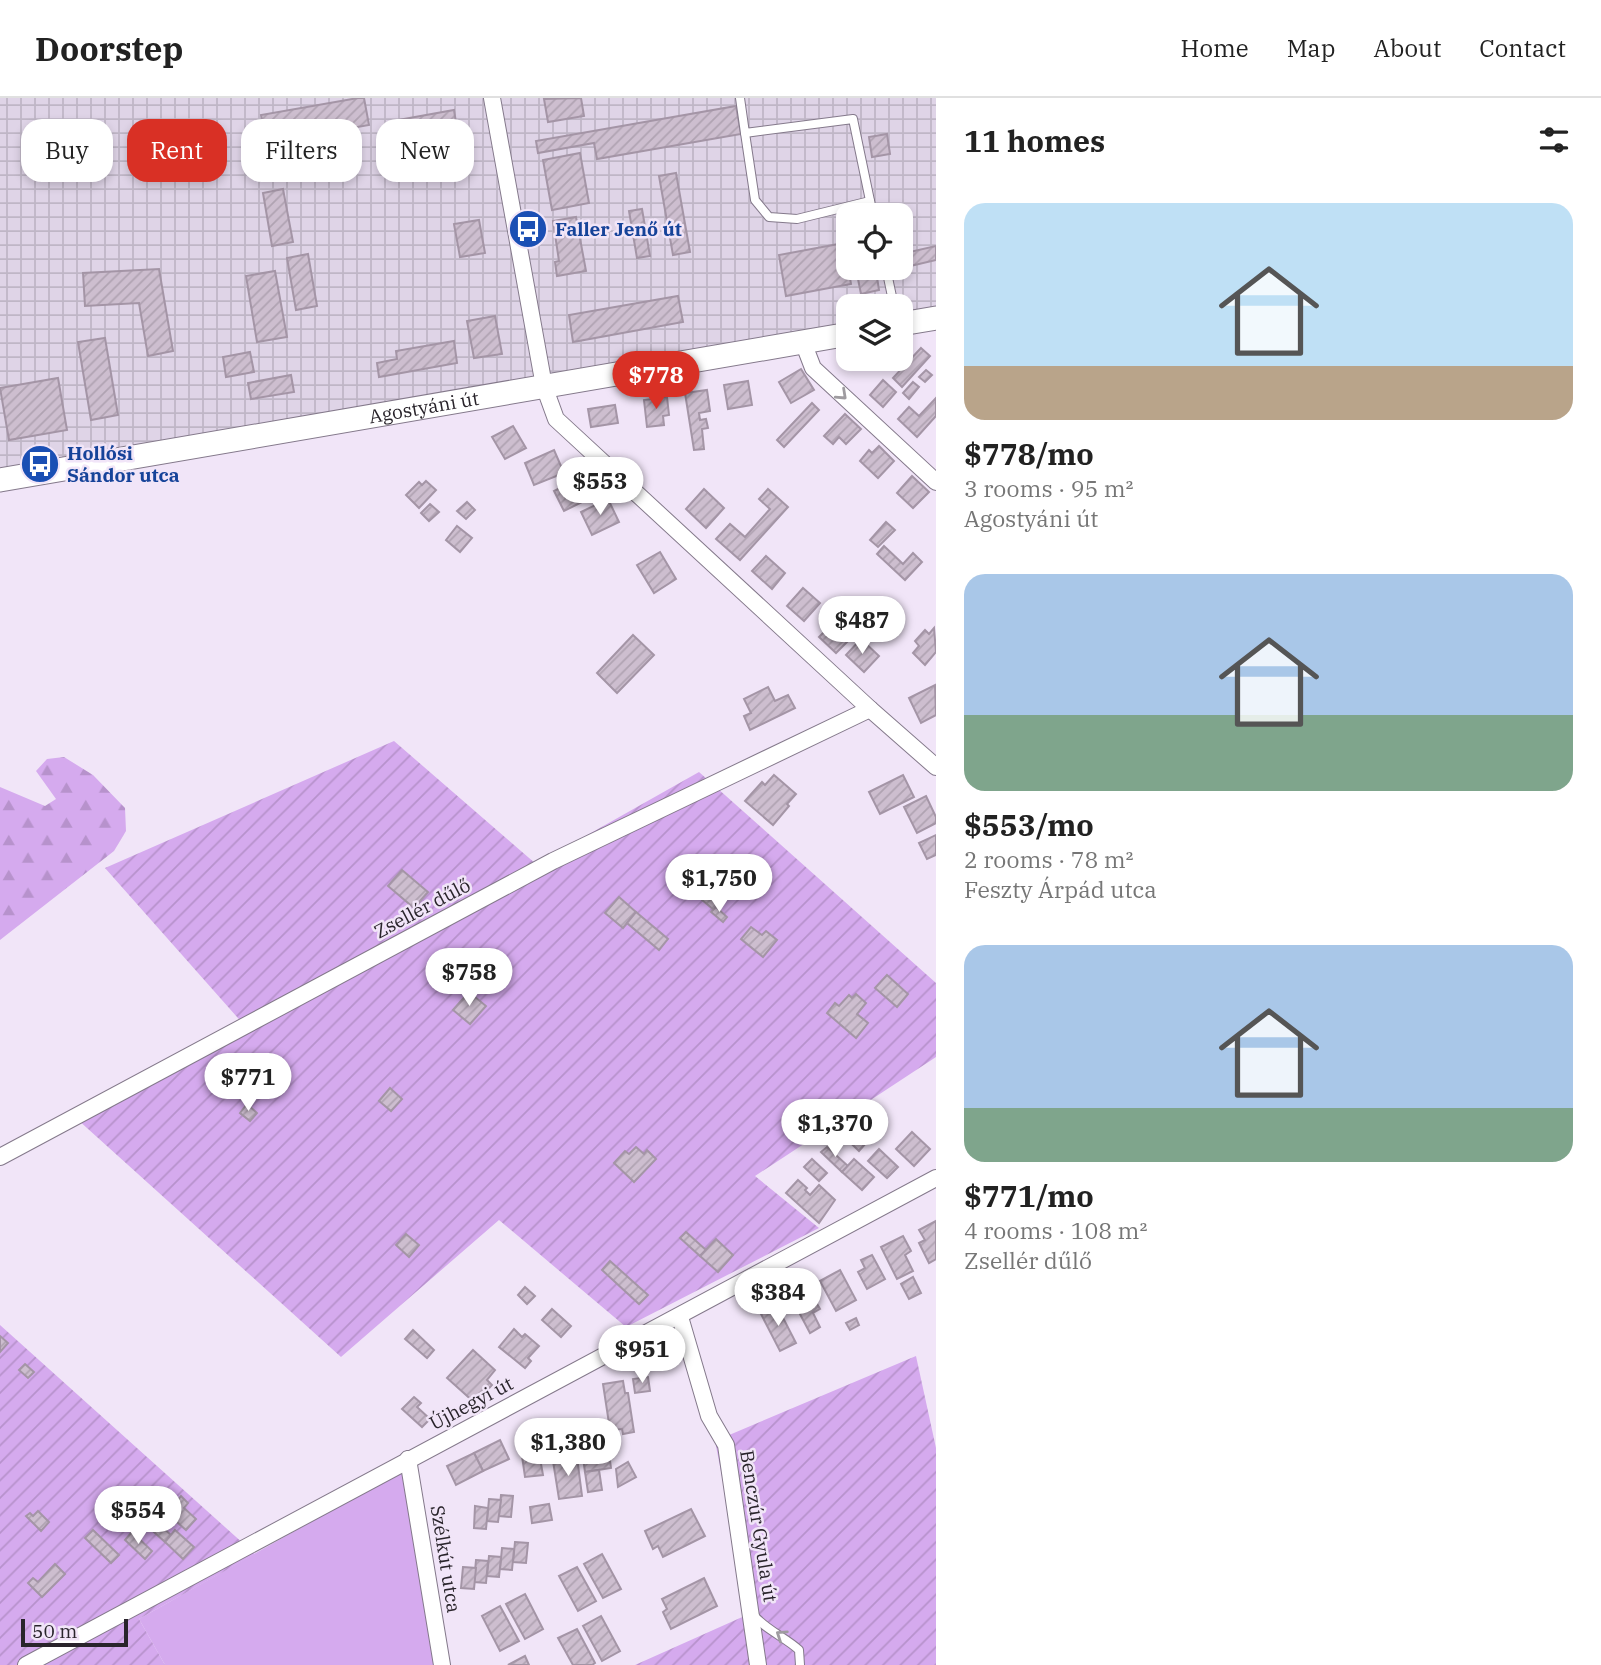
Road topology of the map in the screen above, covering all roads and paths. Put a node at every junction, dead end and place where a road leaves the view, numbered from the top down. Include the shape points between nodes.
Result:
1 (492, 98) edge
2 (740, 98) edge
3 (745, 133) junction
4 (870, 201) joint
5 (936, 318) edge
6 (913, 322) edge
7 (836, 336) edge
8 (803, 342) junction
9 (544, 386) junction
10 (0, 480) edge
11 (936, 482) edge
12 (870, 709) junction
13 (936, 766) edge
14 (0, 1157) edge
15 (936, 1178) edge
16 (680, 1317) junction
17 (408, 1459) junction
18 (751, 1611) junction
19 (26, 1665) edge
20 (442, 1665) edge
21 (758, 1665) edge
22 (800, 1665) edge

1 - 9 street
2 - 3 lane
3 - 4 lane via 853,119
3 - 4 lane via 755,200 769,217 797,219
5 - 6 main road
7 - 8 main road, Agostyáni út
8 - 9 main road, Agostyáni út
8 -> 11 street via 813,368
9 - 10 main road, Agostyáni út
9 - 12 street via 556,419
12 - 13 street
12 - 14 street, Zsellér dűlő via 553,862
15 - 16 street, Újhegyi út
16 - 17 street, Újhegyi út
16 - 18 street, Benczúr Gyula út via 709,1416 726,1445
17 - 19 street, Újhegyi út
17 - 20 street, Szélkút utca
18 - 21 street, Benczúr Gyula út
22 -> 18 lane via 799,1650

